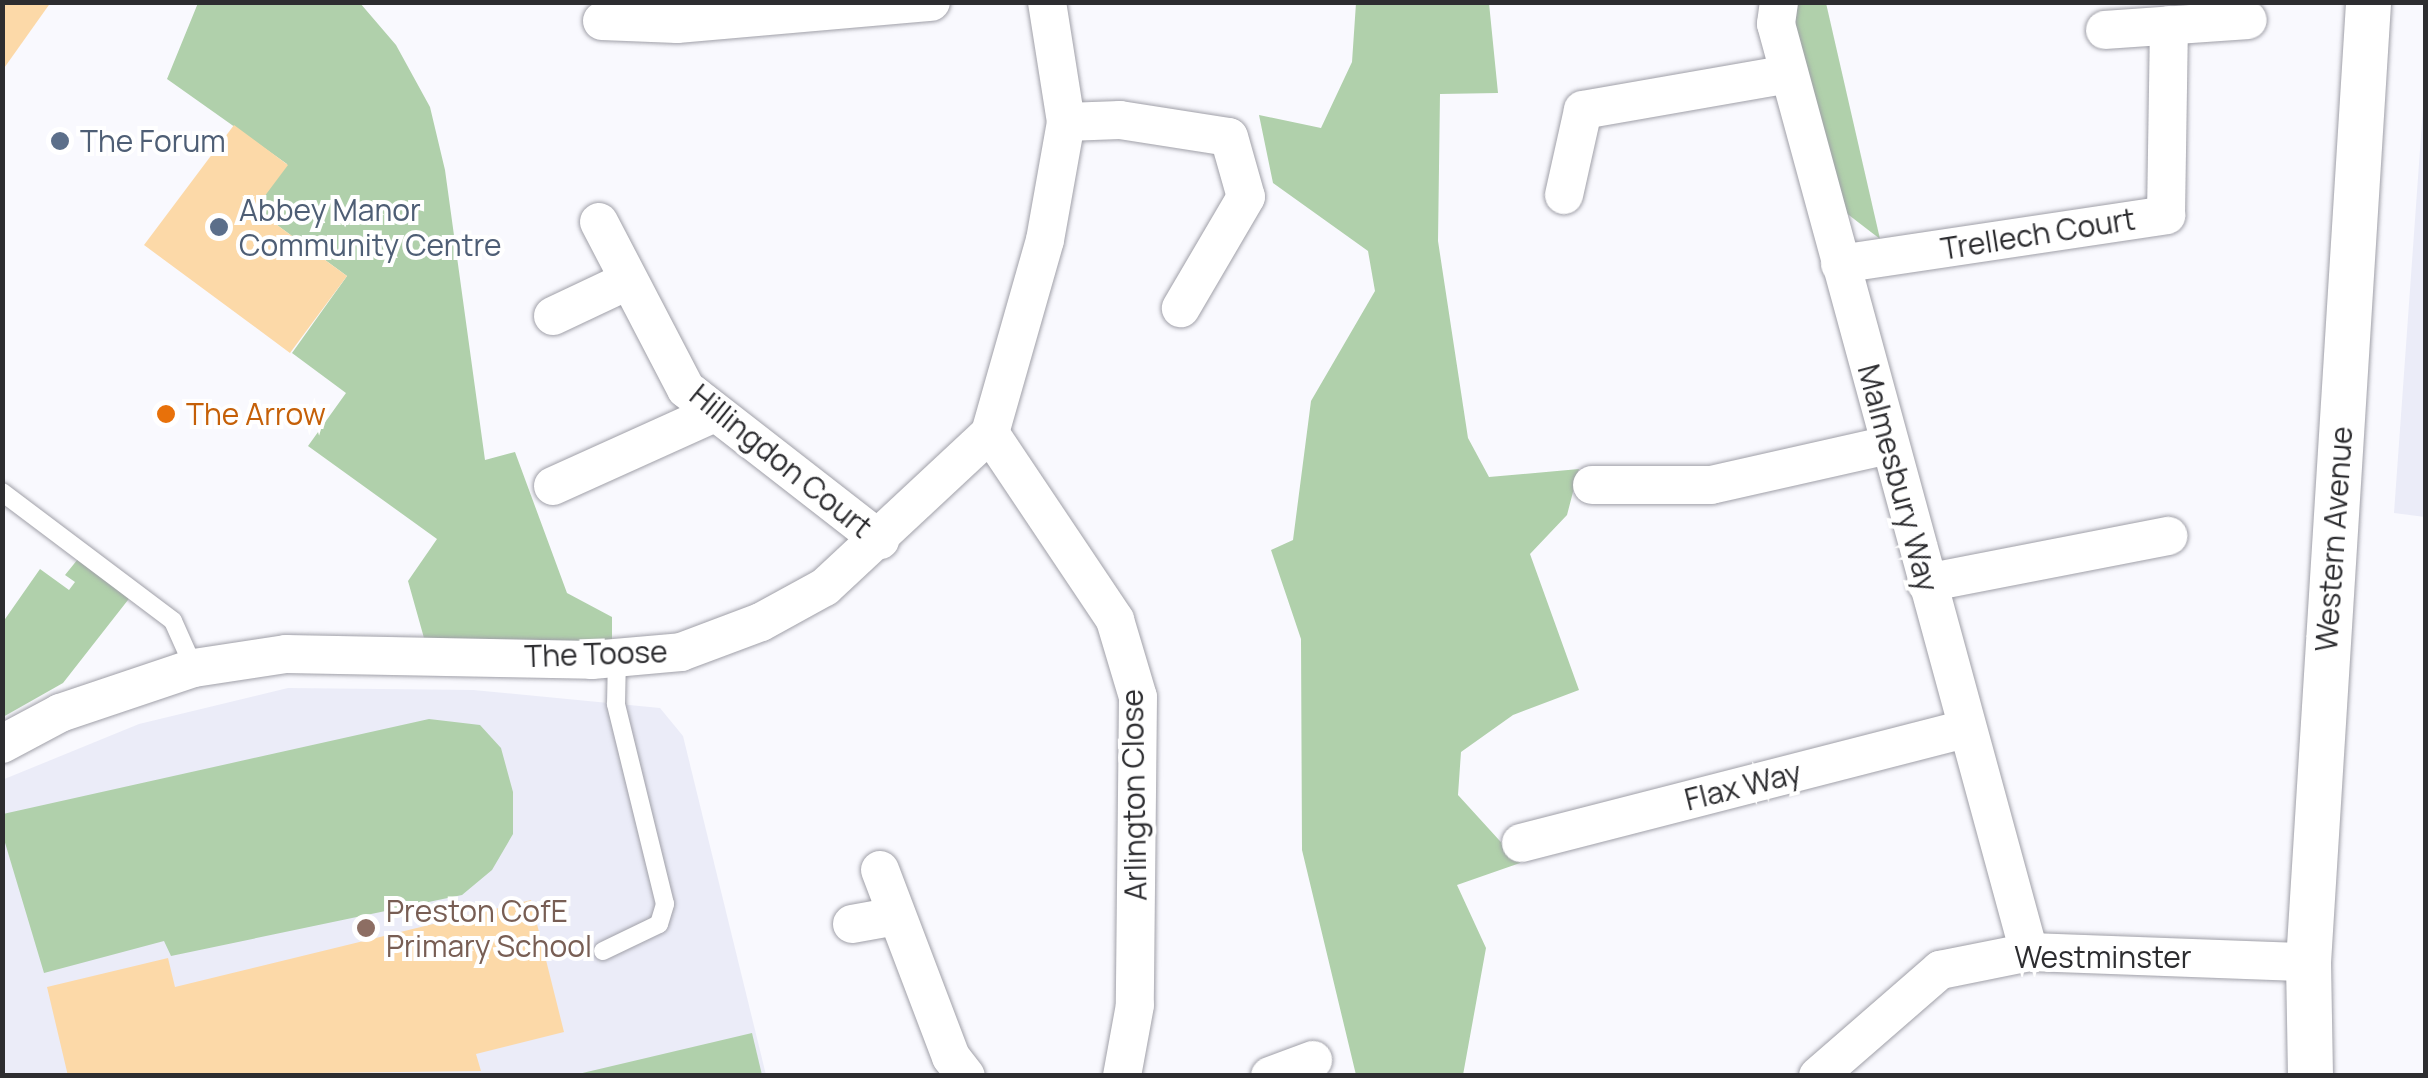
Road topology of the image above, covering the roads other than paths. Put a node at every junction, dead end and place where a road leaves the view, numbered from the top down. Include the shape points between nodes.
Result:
1 (931, 2) edge
2 (1047, 2) edge
3 (1779, 2) edge
4 (2368, 2) edge
5 (677, 13) edge
6 (2248, 20) dead end
7 (602, 21) dead end
8 (2169, 25) junction
9 (2105, 30) dead end
10 (1789, 74) junction
11 (1066, 122) junction
12 (1564, 195) dead end
13 (598, 222) dead end
14 (1840, 264) junction
15 (626, 281) junction
16 (1180, 308) dead end
17 (553, 316) dead end
18 (714, 413) junction
19 (990, 434) junction
20 (1889, 445) junction
21 (1592, 485) dead end
22 (553, 486) dead end
23 (2, 492) edge
24 (2168, 536) dead end
25 (880, 540) junction
26 (1926, 583) junction
27 (617, 657) junction
28 (194, 668) junction
29 (1966, 730) junction
30 (2, 744) edge
31 (1521, 843) dead end
32 (880, 870) dead end
33 (896, 916) junction
34 (852, 924) dead end
35 (604, 951) dead end
36 (2028, 952) junction
37 (2308, 962) junction
38 (1313, 1060) dead end
39 (966, 1076) edge
40 (1122, 1076) edge
41 (1270, 1076) edge
42 (1818, 1076) edge
43 (2310, 1076) edge

1 - 5 street
2 - 11 street
3 - 10 street, Malmesbury Way via 1776,24
4 - 37 street, Western Avenue
5 - 7 street
6 - 8 street
8 - 9 street
8 - 14 street, Trellech Court via 2166,215
10 - 12 street via 1583,110
10 - 14 street, Malmesbury Way
11 - 16 street via 1120,120 1228,138 1246,196
11 - 19 street via 1045,240
13 - 15 street, Hillingdon Court
14 - 20 street, Malmesbury Way
15 - 17 street
15 - 18 street, Hillingdon Court via 686,389
18 - 22 street
18 - 25 street, Hillingdon Court
19 - 25 street, The Toose
19 - 40 street, Arlington Close via 1116,620 1138,697 1135,1005
20 - 21 street via 1711,485
20 - 26 street, Malmesbury Way
23 - 28 lane via 173,621
24 - 26 street
25 - 27 street, The Toose via 825,586 760,622 681,652
26 - 29 street, Malmesbury Way
27 - 28 street, The Toose via 322,654
27 - 35 lane via 616,704 664,904 658,924
28 - 30 street, The Toose via 60,714
29 - 31 street, Flax Way
29 - 36 street, Malmesbury Way
32 - 33 street
33 - 34 street
33 - 39 street via 951,1057
36 - 37 street, Westminster
36 - 42 street, Westminster via 1940,970
37 - 43 street, Western Avenue
38 - 41 street

